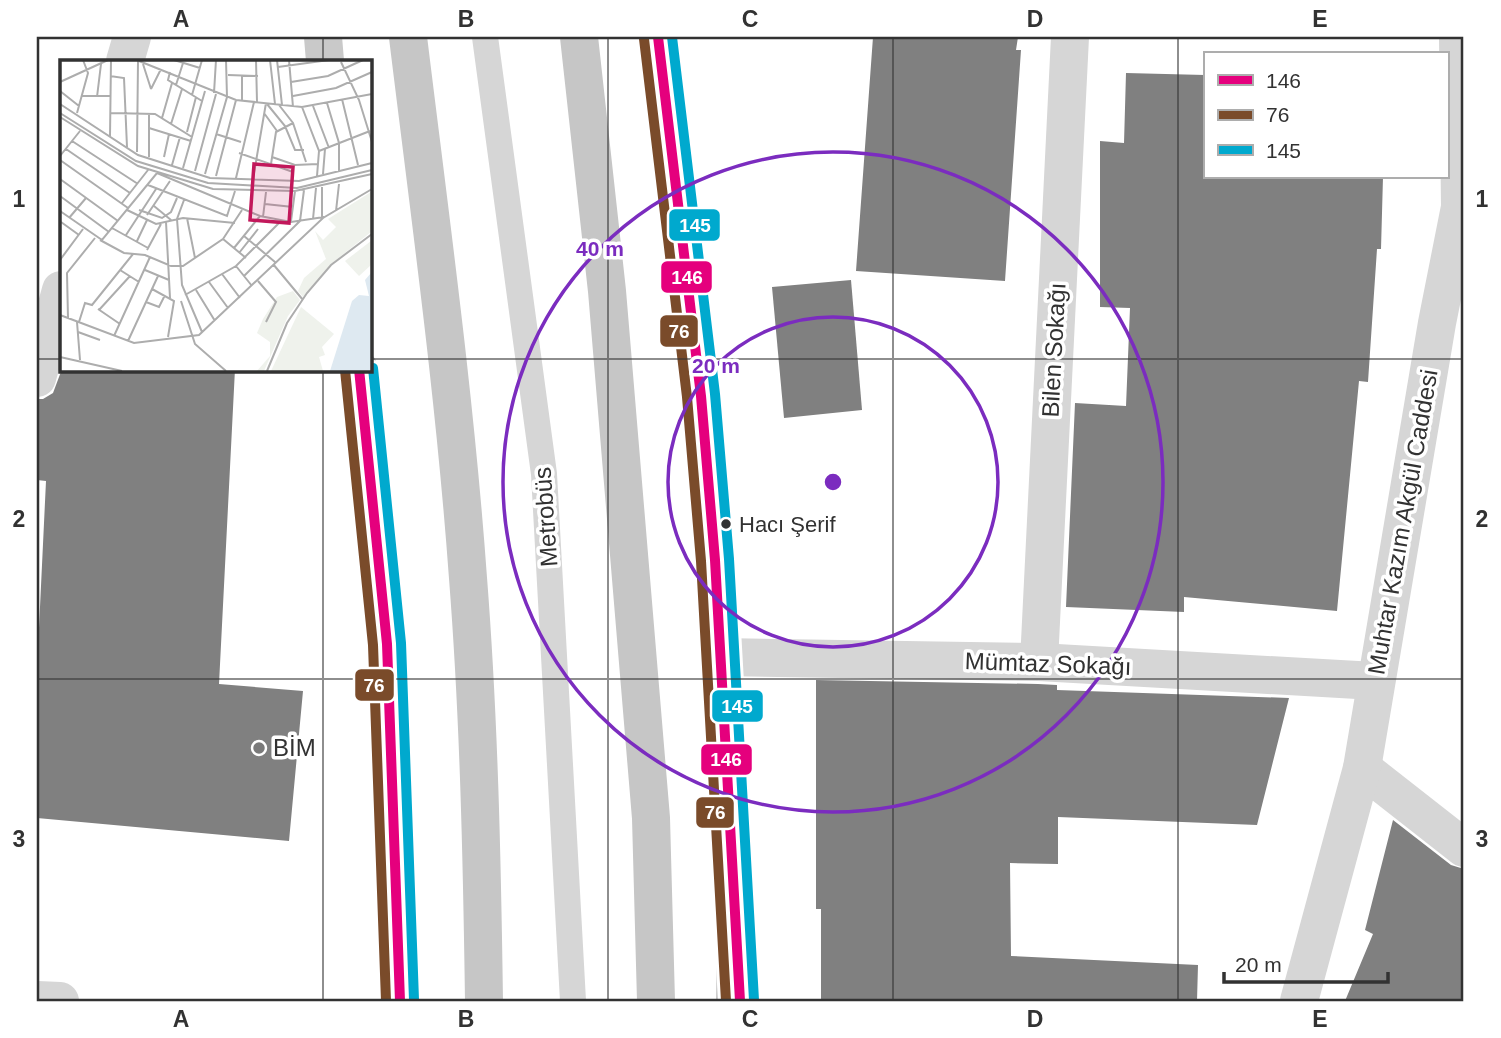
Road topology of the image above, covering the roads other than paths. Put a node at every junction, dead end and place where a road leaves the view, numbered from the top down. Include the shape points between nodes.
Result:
1 (132, 37) edge
2 (323, 37) edge
3 (408, 37) edge
4 (485, 37) edge
5 (579, 37) edge
6 (657, 37) edge
7 (1070, 37) edge
8 (1458, 37) edge
9 (125, 60) edge
10 (325, 60) edge
11 (1462, 210) edge
12 (60, 294) edge
13 (359, 371) edge
14 (37, 378) edge
15 (720, 657) junction
16 (1039, 662) junction
17 (1375, 681) junction
18 (1362, 768) junction
19 (1464, 848) edge
20 (736, 943) junction
21 (37, 1000) edge
22 (60, 1001) edge
23 (400, 1001) edge
24 (484, 1001) edge
25 (573, 1001) edge
26 (656, 1001) edge
27 (735, 1001) edge
28 (740, 1001) edge
29 (1299, 1001) edge

1 - 9 street
2 - 10 main road
3 - 24 highway via 453,411 468,580
4 - 25 lane, Metrobüs via 544,474
5 - 26 highway via 607,291 651,818
6 - 15 main road via 701,396
7 - 16 street, Bilen Sokağı
8 - 11 street, Muhtar Kazım Akgül Caddesi
11 - 17 street, Muhtar Kazım Akgül Caddesi
12 - 14 street
13 - 23 main road via 387,644
15 - 16 street, Mümtaz Sokağı
15 - 20 main road
16 - 17 street, Mümtaz Sokağı
17 - 18 street, Muhtar Kazım Akgül Caddesi
18 - 19 street
18 - 29 street, Muhtar Kazım Akgül Caddesi
20 - 27 highway
20 - 28 main road
21 - 22 street

